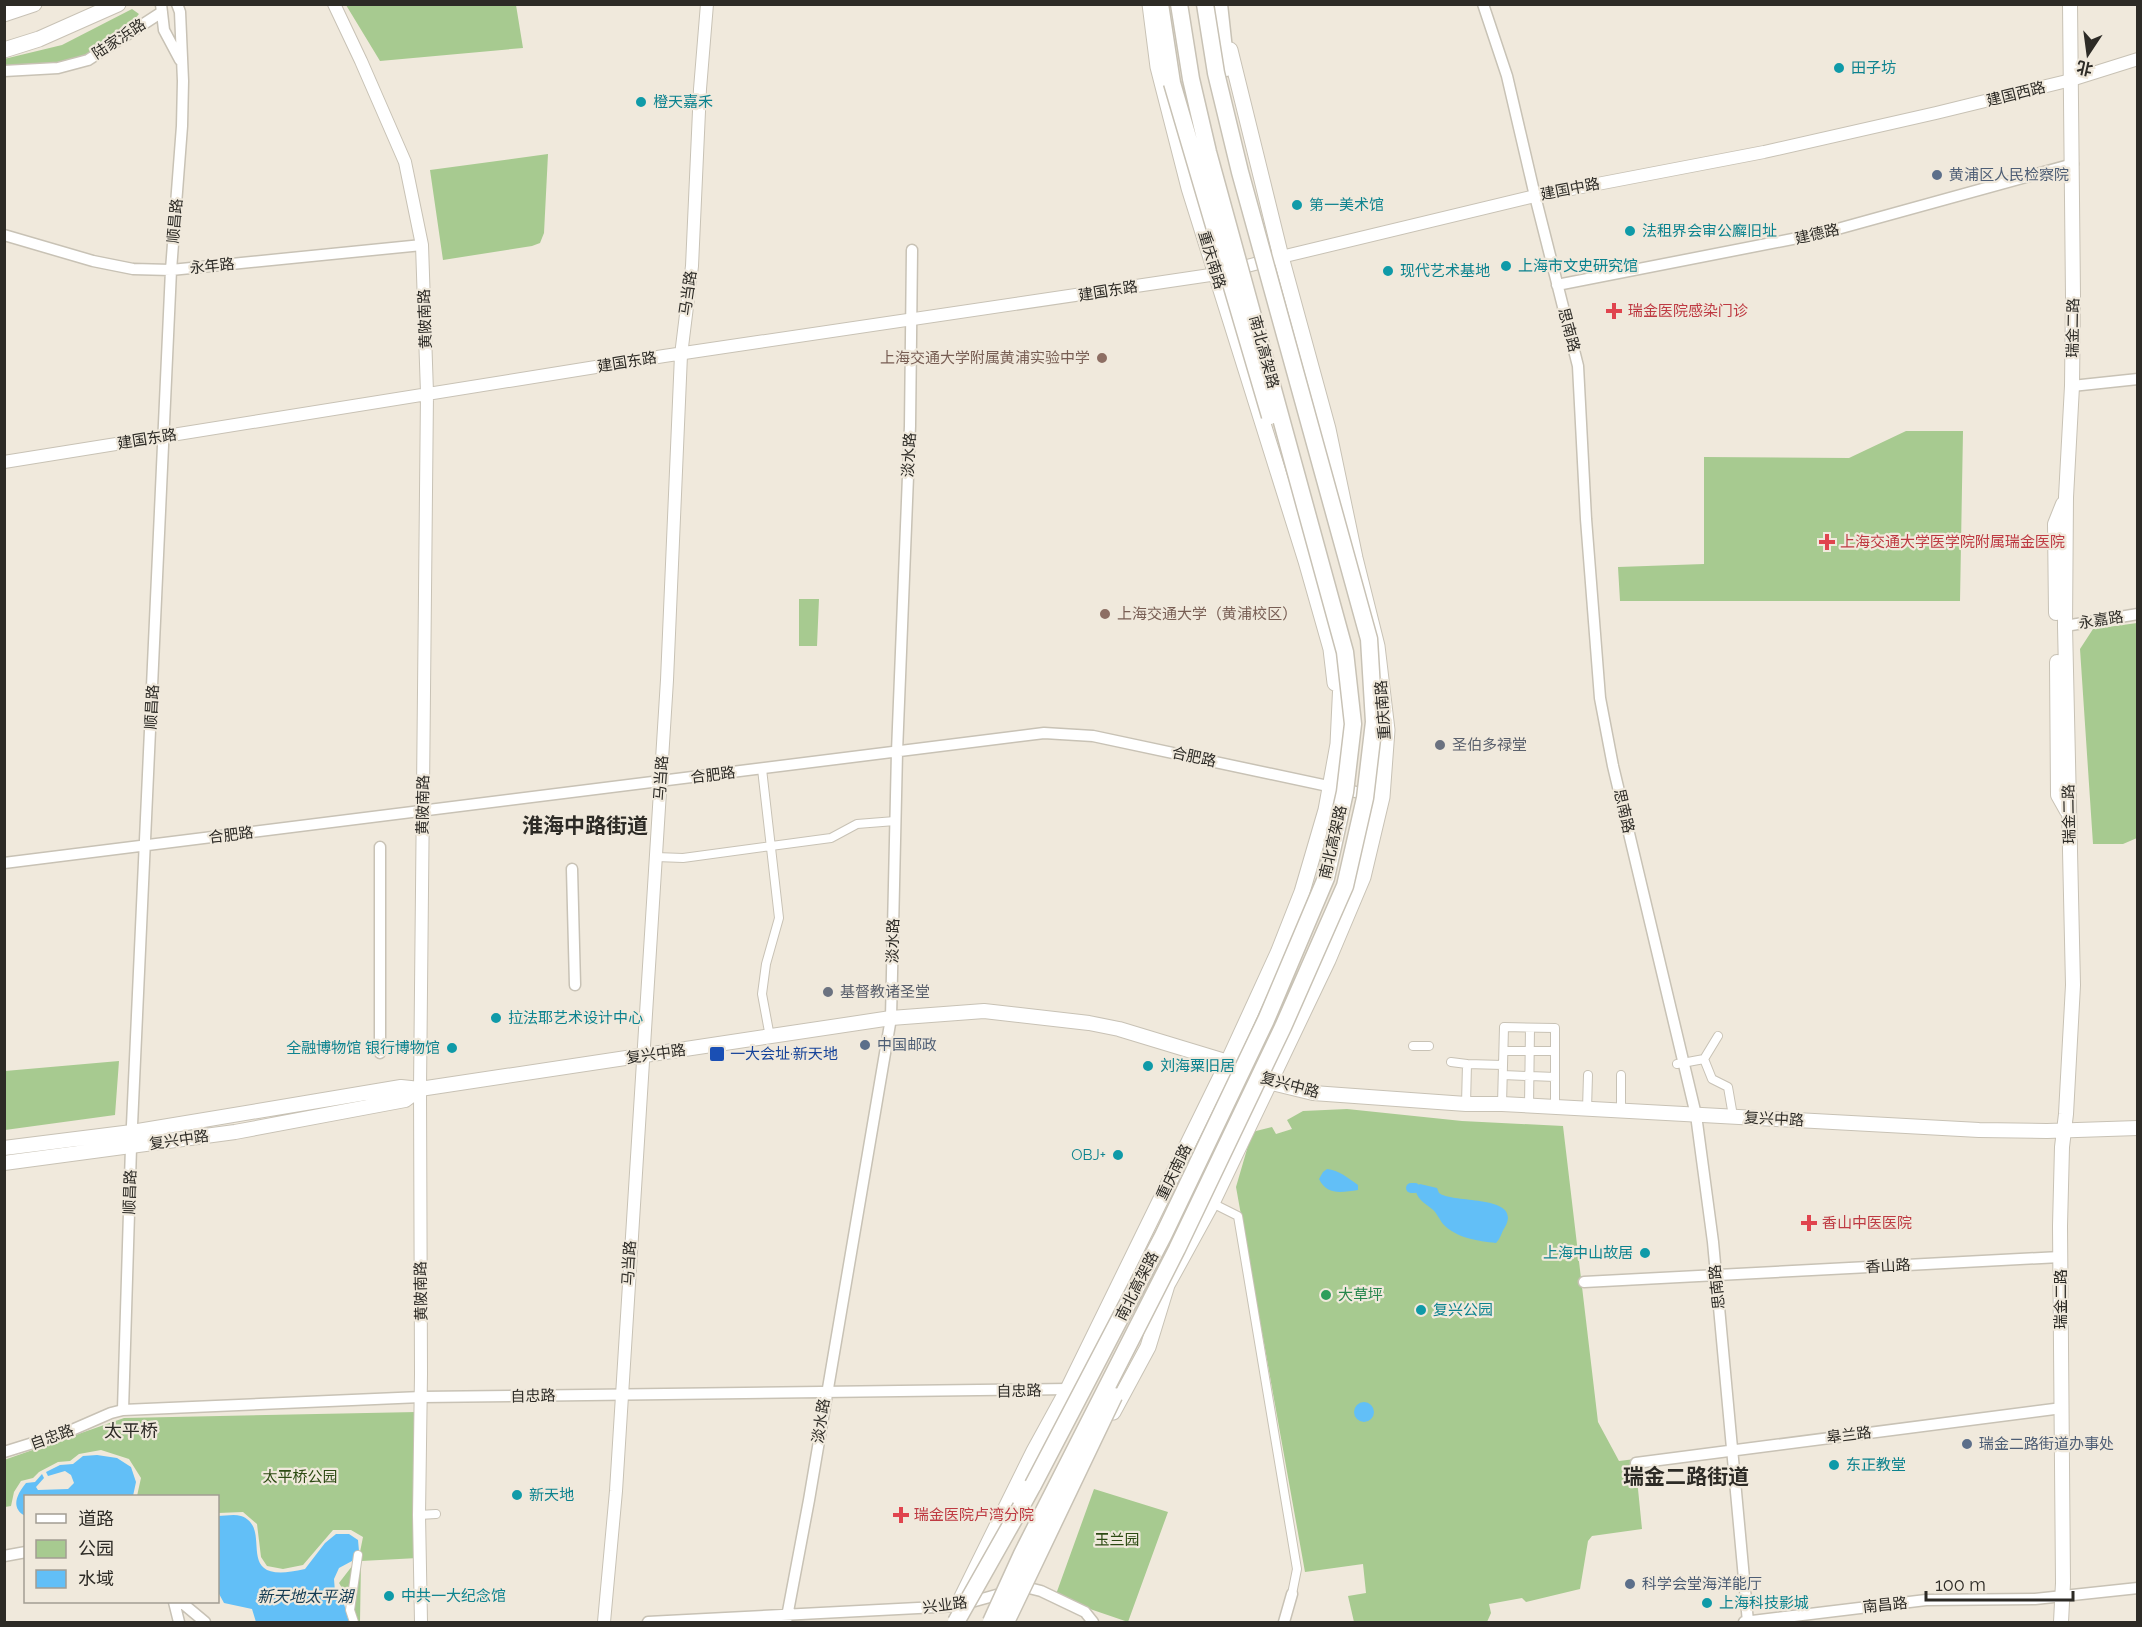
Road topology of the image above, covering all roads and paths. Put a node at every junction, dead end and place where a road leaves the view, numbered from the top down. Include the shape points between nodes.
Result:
1 (34, 4) edge
2 (118, 4) edge
3 (177, 4) edge
4 (333, 4) edge
5 (707, 4) edge
6 (1150, 4) edge
7 (1160, 4) edge
8 (1168, 4) edge
9 (1179, 4) edge
10 (1205, 4) edge
11 (1219, 4) edge
12 (1483, 4) edge
13 (2070, 4) edge
14 (161, 8) edge
15 (4, 14) edge
16 (4, 50) edge
17 (2138, 59) edge
18 (182, 63) junction
19 (4, 71) edge
20 (2071, 80) junction
21 (1892, 123) joint
22 (2073, 164) junction
23 (1534, 196) junction
24 (4, 235) edge
25 (422, 245) junction
26 (912, 250) dead end
27 (1274, 259) junction
28 (1249, 265) joint
29 (171, 270) junction
30 (1224, 272) junction
31 (1557, 285) junction
32 (911, 321) junction
33 (681, 354) junction
34 (2138, 379) edge
35 (2072, 386) junction
36 (428, 393) junction
37 (164, 436) junction
38 (4, 462) edge
39 (1322, 464) junction
40 (2066, 497) junction
41 (1311, 526) junction
42 (2138, 614) edge
43 (2065, 626) junction
44 (897, 752) junction
45 (762, 769) junction
46 (661, 781) junction
47 (1330, 786) junction
48 (1382, 797) junction
49 (423, 811) junction
50 (2069, 815) junction
51 (895, 821) junction
52 (146, 846) junction
53 (380, 847) dead end
54 (770, 847) junction
55 (656, 857) junction
56 (4, 863) edge
57 (572, 869) dead end
58 (575, 985) dead end
59 (891, 1018) junction
60 (1530, 1028) junction
61 (1718, 1036) dead end
62 (770, 1037) junction
63 (1413, 1046) dead end
64 (1429, 1046) dead end
65 (1504, 1051) junction
66 (1529, 1051) junction
67 (1555, 1051) junction
68 (380, 1053) dead end
69 (642, 1056) junction
70 (1704, 1059) junction
71 (1228, 1062) junction
72 (1451, 1062) dead end
73 (1467, 1064) junction
74 (1680, 1064) junction
75 (1503, 1065) junction
76 (1503, 1075) junction
77 (1588, 1075) dead end
78 (1621, 1075) dead end
79 (1529, 1076) junction
80 (1555, 1077) junction
81 (1268, 1082) junction
82 (420, 1089) junction
83 (1466, 1104) junction
84 (1502, 1104) junction
85 (1529, 1106) junction
86 (1555, 1107) junction
87 (1587, 1109) junction
88 (1621, 1111) junction
89 (1696, 1115) junction
90 (1733, 1116) junction
91 (2138, 1128) edge
92 (2064, 1129) junction
93 (132, 1139) junction
94 (4, 1149) edge
95 (4, 1163) edge
96 (1212, 1203) junction
97 (2060, 1257) junction
98 (1716, 1276) junction
99 (1584, 1282) dead end
100 (1163, 1285) junction
101 (1138, 1363) junction
102 (1119, 1373) junction
103 (1068, 1389) junction
104 (826, 1393) junction
105 (621, 1395) junction
106 (421, 1397) junction
107 (2062, 1408) junction
108 (123, 1410) junction
109 (1733, 1449) junction
110 (4, 1452) edge
111 (1636, 1463) dead end
112 (1021, 1507) junction
113 (436, 1514) dead end
114 (419, 1515) junction
115 (24, 1552) edge
116 (358, 1555) dead end
117 (4, 1556) edge
118 (2138, 1588) edge
119 (1017, 1589) junction
120 (1292, 1594) joint
121 (2061, 1596) junction
122 (174, 1603) edge
123 (182, 1603) edge
124 (956, 1617) edge
125 (786, 1618) edge
126 (1746, 1622) edge
127 (179, 1623) edge
128 (205, 1623) edge
129 (354, 1623) edge
130 (421, 1623) edge
131 (604, 1623) edge
132 (648, 1623) edge
133 (950, 1623) edge
134 (970, 1623) edge
135 (991, 1623) edge
136 (997, 1623) edge
137 (1006, 1623) edge
138 (1012, 1623) edge
139 (1093, 1623) edge
140 (1284, 1623) edge
141 (2061, 1623) edge

1 - 15 main road
2 - 16 main road
3 - 18 street, 顺昌路
4 - 25 street, 黄陂南路 via 405,162
5 - 33 street, 马当路 via 692,267
6 - 30 main road, 重庆南路 via 1158,67 1189,188
7 - 41 highway, bridge via 1172,83 1217,242 1279,445
8 - 30 main road, 重庆南路 via 1179,80
9 - 41 highway, 南北高架路, bridge via 1208,152
10 - 39 highway, 南北高架路, bridge via 1216,74 1240,172
11 - 27 main road, 重庆南路 via 1215,21 1219,71
11 - 39 highway, bridge via 1226,68 1246,157 1314,402
12 - 23 street, 思南路 via 1507,76
13 - 20 main road, 瑞金二路
14 - 18 street via 164,30
14 - 19 street, 陆家浜路 via 88,60 58,68
17 - 20 street, 建国西路
18 - 29 street, 顺昌路 via 182,126
20 - 21 street, 建国西路
20 - 22 main road, 瑞金二路
21 - 23 street, 建国中路
22 - 31 street, 建德路 via 1823,233
22 - 35 main road, 瑞金二路
23 - 27 street, 建国中路
23 - 31 street, 思南路
24 - 29 street, 永年路 via 93,261
25 - 29 street, 永年路
25 - 36 street, 黄陂南路
26 - 32 street, 淡水路
27 - 28 street, 建国中路
27 - 48 main road, 重庆南路 via 1377,646 1388,730
28 - 30 street, 建国东路
29 - 37 street, 顺昌路
30 - 32 street, 建国东路
30 - 47 main road, 重庆南路 via 1247,376 1328,638 1340,720
31 - 74 street, 思南路 via 1578,366 1600,698
32 - 33 street, 建国东路
32 - 44 street, 淡水路
33 - 36 street, 建国东路
33 - 46 street, 马当路
34 - 35 street
35 - 40 main road, 瑞金二路
36 - 37 street, 建国东路
36 - 49 street, 黄陂南路
37 - 38 street, 建国东路
37 - 52 street, 顺昌路
39 - 100 highway, 南北高架路, bridge via 1369,639 1374,722 1365,798 1345,886
40 - 43 main road, 瑞金二路
40 - 50 main road via 2055,524 2058,795
41 - 112 highway, 南北高架路, bridge via 1345,652 1353,724 1345,792 1326,878 1266,1020 1168,1225
42 - 43 street, 永嘉路
43 - 50 main road, 瑞金二路
44 - 45 street, 合肥路
44 - 47 street, 合肥路 via 1044,733 1078,734
44 - 51 street, 淡水路
45 - 46 street, 合肥路
45 - 54 street
46 - 49 street, 合肥路
46 - 55 street, 马当路
47 - 48 street, 合肥路
47 - 71 main road, 重庆南路 via 1302,892
48 - 81 main road, 重庆南路 via 1364,877
49 - 52 street, 合肥路
49 - 82 street, 黄陂南路
50 - 92 main road, 瑞金二路 via 2073,985
51 - 54 street via 857,824 831,838
51 - 59 street, 淡水路
52 - 56 street, 合肥路
52 - 93 street, 顺昌路
53 - 68 street
54 - 55 street via 683,858
54 - 62 street via 779,918 762,994
55 - 69 street, 马当路
57 - 58 street
59 - 62 main road, 复兴中路
59 - 71 main road, 复兴中路 via 984,1011 1089,1023
59 - 104 street, 淡水路
60 - 65 street via 1504,1027
60 - 66 street
60 - 67 street via 1555,1028
61 - 70 street
62 - 69 main road, 复兴中路
63 - 64 street
65 - 66 street
65 - 75 street
66 - 67 street
66 - 79 street
67 - 80 street
69 - 82 main road, 复兴中路
69 - 105 street, 马当路
70 - 74 street
70 - 90 street via 1712,1079 1728,1087
71 - 81 main road, 复兴中路
71 - 103 main road, 重庆南路
72 - 73 street
73 - 75 street
73 - 83 street
74 - 89 street, 思南路
75 - 76 street
76 - 79 street
76 - 84 street
77 - 87 street
78 - 88 street
79 - 80 street
79 - 85 street
80 - 86 street
81 - 83 main road, 复兴中路 via 1313,1093
81 - 96 main road, 重庆南路 via 1255,1118
82 - 93 main road, 复兴中路 via 405,1100 234,1132
82 - 106 street, 黄陂南路
83 - 84 main road, 复兴中路
84 - 85 main road, 复兴中路
85 - 86 main road, 复兴中路
86 - 87 main road, 复兴中路
87 - 88 main road, 复兴中路
88 - 89 main road, 复兴中路
89 - 90 main road, 复兴中路
89 - 98 street, 思南路
90 - 92 main road, 复兴中路 via 1979,1130
91 - 92 main road, 复兴中路
92 - 97 main road, 瑞金二路
93 - 94 main road, 复兴中路
93 - 95 main road, 复兴中路
93 - 108 street, 顺昌路
96 - 100 main road, 重庆南路
96 - 120 street via 1238,1216 1297,1569
97 - 98 street, 香山路
97 - 107 main road, 瑞金二路
98 - 99 street, 香山路
98 - 109 street, 思南路
100 - 101 main road, 重庆南路 via 1148,1347
100 - 102 main road, 重庆南路
100 - 135 highway, 南北高架路, bridge via 1022,1554
100 - 137 highway, bridge
101 - 102 main road
101 - 119 main road, 重庆南路
102 - 119 main road, 重庆南路 via 1016,1575
103 - 104 street, 自忠路
103 - 124 main road, 重庆南路
104 - 105 street, 自忠路
104 - 125 street, 淡水路
105 - 106 street, 自忠路
105 - 131 street, 马当路
106 - 108 street, 自忠路
106 - 114 street, 黄陂南路
107 - 109 street, 皋兰路
107 - 121 main road, 瑞金二路
108 - 110 street, 自忠路
109 - 111 street, 皋兰路
109 - 126 street, 思南路
112 - 124 highway, bridge
112 - 134 highway, 南北高架路, bridge
113 - 114 street
114 - 130 street, 黄陂南路
115 - 117 street
116 - 129 street via 350,1610
118 - 121 street, 南昌路
119 - 124 street, 兴业路
119 - 136 main road, 重庆南路
119 - 138 main road, 重庆南路
119 - 139 street via 1041,1591 1085,1612
120 - 140 street
121 - 126 street, 南昌路 via 1926,1600
121 - 141 main road, 瑞金二路
122 - 127 street
123 - 128 street
124 - 125 street, 兴业路
124 - 133 main road, 重庆南路
125 - 132 street, 兴业路

